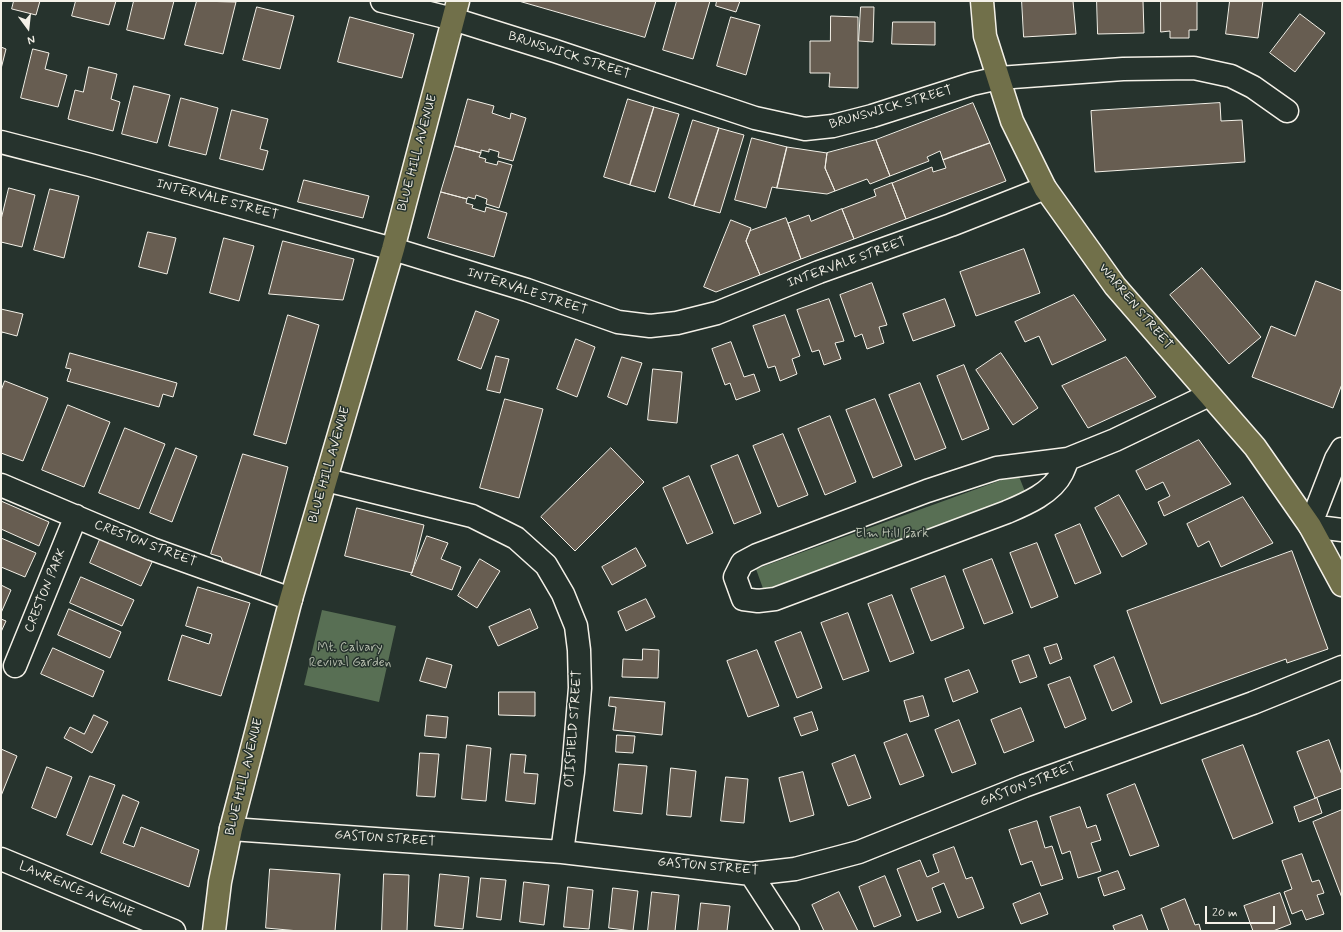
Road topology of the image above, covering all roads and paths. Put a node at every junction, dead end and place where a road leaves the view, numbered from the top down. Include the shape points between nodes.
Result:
1 (382, 1) edge
2 (982, 1) edge
3 (456, 10) edge
4 (999, 78) junction
5 (1288, 111) dead end
6 (1, 142) edge
7 (1045, 188) junction
8 (393, 249) junction
9 (1209, 395) junction
10 (1342, 448) edge
11 (1068, 459) junction
12 (326, 480) junction
13 (1, 484) edge
14 (76, 516) junction
15 (1310, 526) junction
16 (1342, 530) edge
17 (1342, 585) edge
18 (291, 599) junction
19 (15, 666) dead end
20 (1342, 667) edge
21 (231, 829) junction
22 (562, 852) junction
23 (1, 859) edge
24 (752, 874) junction
25 (174, 931) edge
26 (214, 931) edge
27 (788, 931) edge

1 - 3 street, BRUNSWICK STREET
2 - 4 main road, WARREN STREET via 985,36
3 - 4 street, BRUNSWICK STREET via 555,51 754,118 805,129 833,126 872,116
3 - 8 main road, BLUE HILL AVENUE
4 - 5 street, BRUNSWICK STREET via 1123,69 1194,68 1231,76
4 - 7 main road, WARREN STREET via 1012,120
6 - 8 street, INTERVALE STREET
7 - 8 street, INTERVALE STREET via 717,313 677,323 650,326 618,322 527,290
7 - 9 main road, WARREN STREET via 1115,286
8 - 12 main road, BLUE HILL AVENUE
9 - 11 street via 1115,440
9 - 15 main road, WARREN STREET via 1255,447
10 - 15 street
11 - 11 street via 997,468 757,554 742,563 735,577 743,600 758,602 775,599 1028,503 1049,488 1061,474
12 - 18 main road, BLUE HILL AVENUE
12 - 22 street, OTISFIELD STREET via 472,516 516,538 546,565 563,594 576,626 579,650 580,688 574,765
13 - 14 street, CRESTON STREET
14 - 18 street, CRESTON STREET via 152,548
14 - 19 street, CRESTON PARK
15 - 16 street
15 - 17 main road, WARREN STREET
18 - 21 main road, BLUE HILL AVENUE
20 - 24 street, GASTON STREET via 1253,703 1024,786 859,852 795,869
21 - 22 street, GASTON STREET
21 - 26 main road, BLUE HILL AVENUE via 220,882
22 - 24 street, GASTON STREET
23 - 25 street, LAWRENCE AVENUE
24 - 27 street

